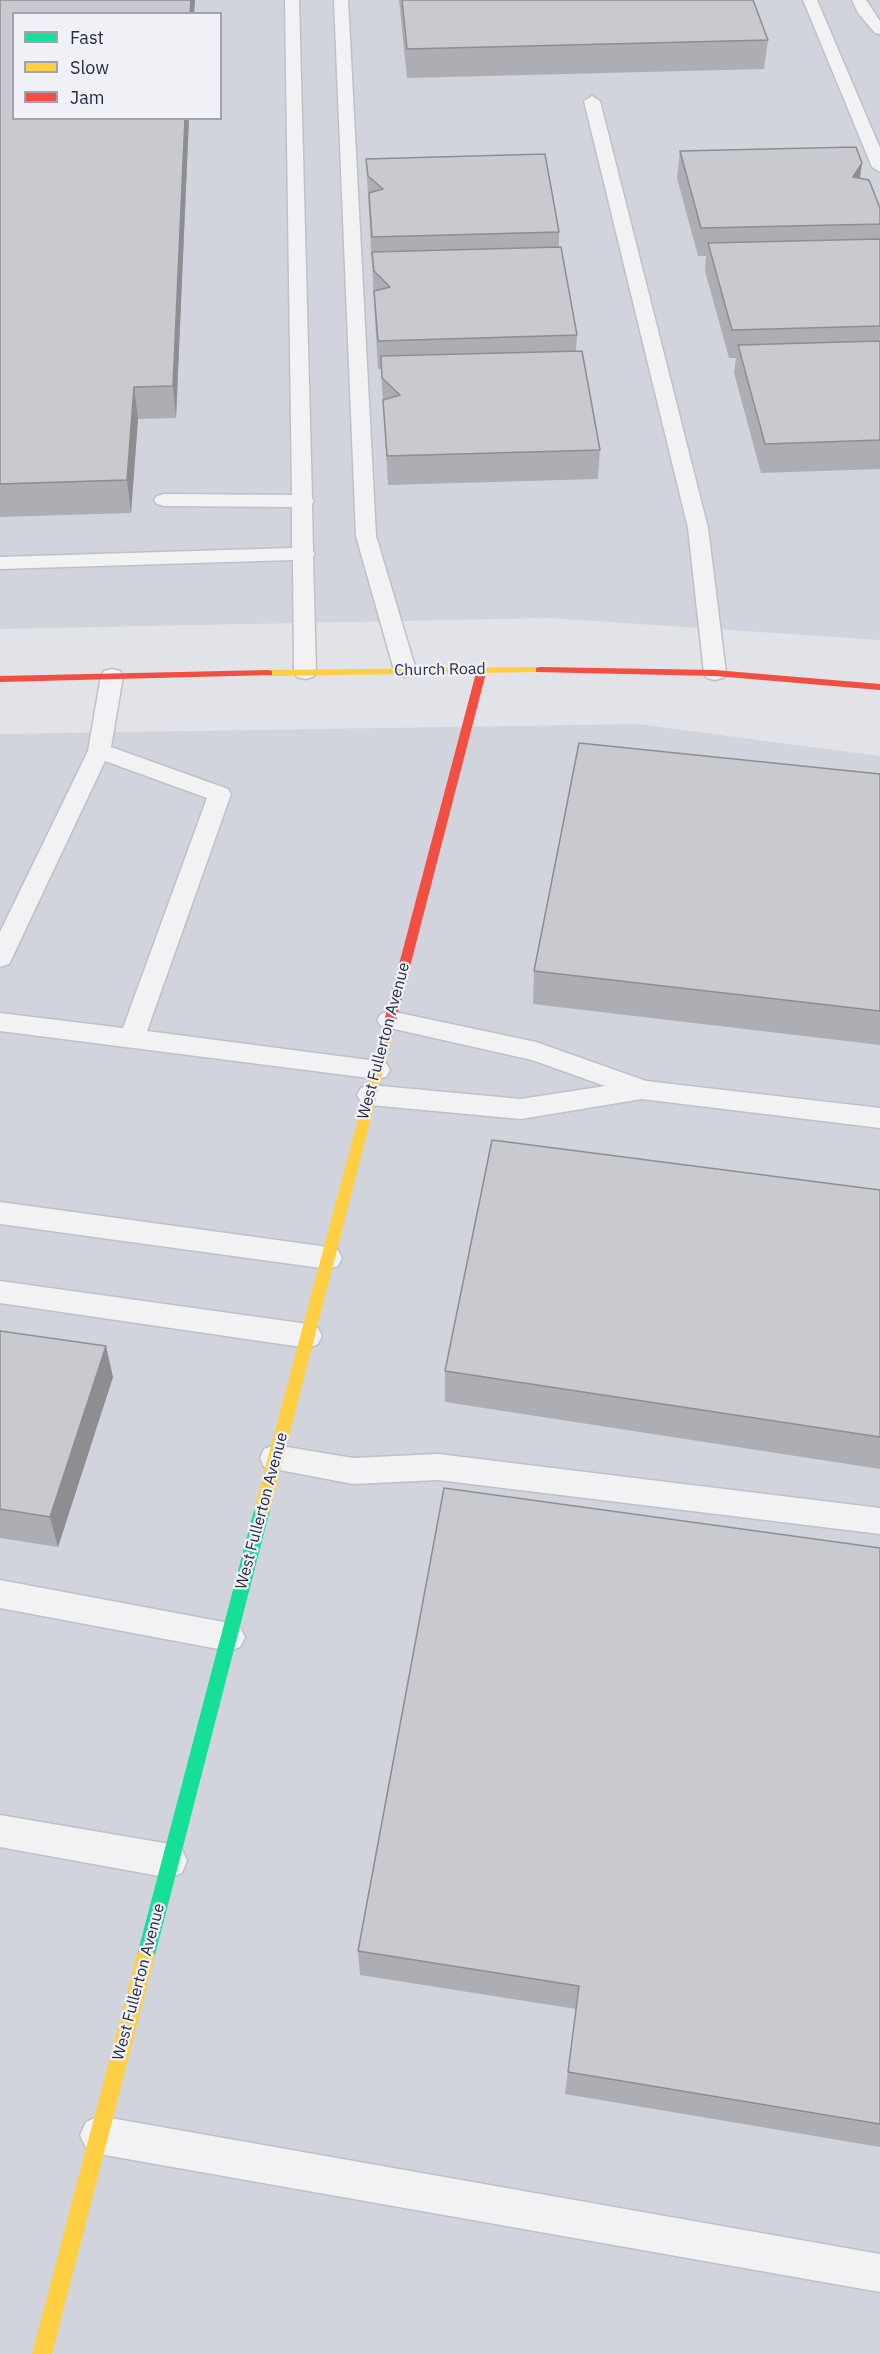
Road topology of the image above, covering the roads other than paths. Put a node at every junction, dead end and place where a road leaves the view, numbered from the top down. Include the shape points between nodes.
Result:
1 (292, 0) edge
2 (341, 0) edge
3 (810, 0) edge
4 (859, 0) edge
5 (880, 30) edge
6 (592, 101) dead end
7 (880, 167) edge
8 (164, 500) dead end
9 (304, 501) junction
10 (304, 554) junction
11 (0, 563) edge
12 (482, 669) junction
13 (405, 670) junction
14 (305, 672) junction
15 (715, 673) junction
16 (112, 676) junction
17 (0, 679) edge
18 (880, 687) edge
19 (99, 750) junction
20 (0, 958) edge
21 (390, 1020) junction
22 (0, 1022) edge
23 (132, 1038) junction
24 (377, 1070) junction
25 (644, 1090) junction
26 (370, 1095) junction
27 (880, 1118) edge
28 (0, 1213) edge
29 (328, 1258) junction
30 (0, 1292) edge
31 (308, 1336) junction
32 (275, 1458) junction
33 (880, 1521) edge
34 (0, 1594) edge
35 (229, 1637) junction
36 (0, 1831) edge
37 (170, 1861) junction
38 (99, 2135) junction
39 (880, 2273) edge
40 (42, 2354) edge

1 - 9 lane
2 - 13 lane via 366,536
3 - 7 lane
4 - 5 lane
6 - 15 lane via 698,528
8 - 9 lane
9 - 10 lane
10 - 11 lane
10 - 14 lane
12 - 13 street, Church Road
12 - 15 street, Church Road
12 - 21 street, West Fullerton Avenue
13 - 14 street, Church Road
14 - 16 street, Church Road
15 - 18 street, Church Road
16 - 17 street, Church Road
16 - 19 lane
19 - 20 lane
19 - 23 lane via 220,794
21 - 24 street, West Fullerton Avenue
21 - 25 lane via 536,1052
22 - 23 lane
23 - 24 lane
24 - 26 street, West Fullerton Avenue
25 - 26 lane via 521,1109
25 - 27 lane
26 - 29 street, West Fullerton Avenue
28 - 29 lane
29 - 31 street, West Fullerton Avenue
30 - 31 lane
31 - 32 street, West Fullerton Avenue
32 - 33 lane via 353,1471 438,1467
32 - 35 street, West Fullerton Avenue
34 - 35 lane
35 - 37 street, West Fullerton Avenue
36 - 37 lane
37 - 38 street, West Fullerton Avenue
38 - 39 lane
38 - 40 street, West Fullerton Avenue

